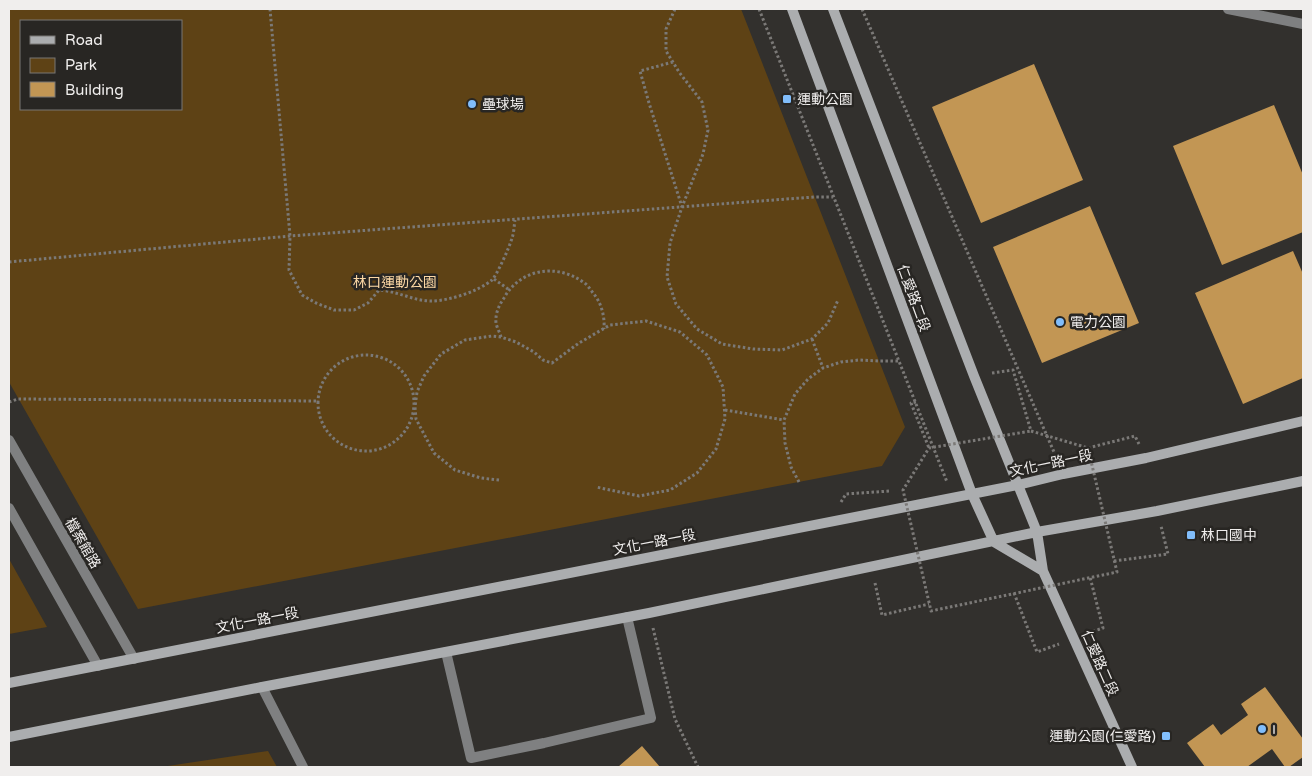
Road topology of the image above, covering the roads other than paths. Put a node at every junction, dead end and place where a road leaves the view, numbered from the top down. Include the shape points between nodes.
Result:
1 (792, 9) edge
2 (833, 9) edge
3 (1228, 9) edge
4 (1303, 24) edge
5 (1303, 421) edge
6 (9, 440) edge
7 (1303, 481) edge
8 (1018, 485) junction
9 (972, 494) junction
10 (9, 508) edge
11 (1037, 532) junction
12 (994, 542) junction
13 (1043, 571) junction
14 (627, 617) junction
15 (446, 652) junction
16 (134, 659) junction
17 (98, 666) junction
18 (9, 683) edge
19 (262, 687) junction
20 (9, 737) edge
21 (303, 767) edge
22 (1132, 767) edge

1 - 9 main road, 仁愛路二段
2 - 8 main road, 仁愛路二段
3 - 4 street
5 - 8 main road, 文化一路一段
6 - 16 street, 檔案館路
7 - 11 main road
8 - 9 main road, 文化一路一段
8 - 11 main road, 仁愛路二段
9 - 12 main road, 仁愛路二段
9 - 16 main road, 文化一路一段
10 - 17 street
11 - 12 main road
11 - 13 main road, 仁愛路二段
12 - 13 main road
12 - 14 main road
13 - 22 main road, 仁愛路二段
14 - 15 main road
14 - 15 street via 651,718 471,758
15 - 19 main road
16 - 17 main road, 文化一路一段
17 - 18 main road, 文化一路一段
19 - 20 main road
19 - 21 street

